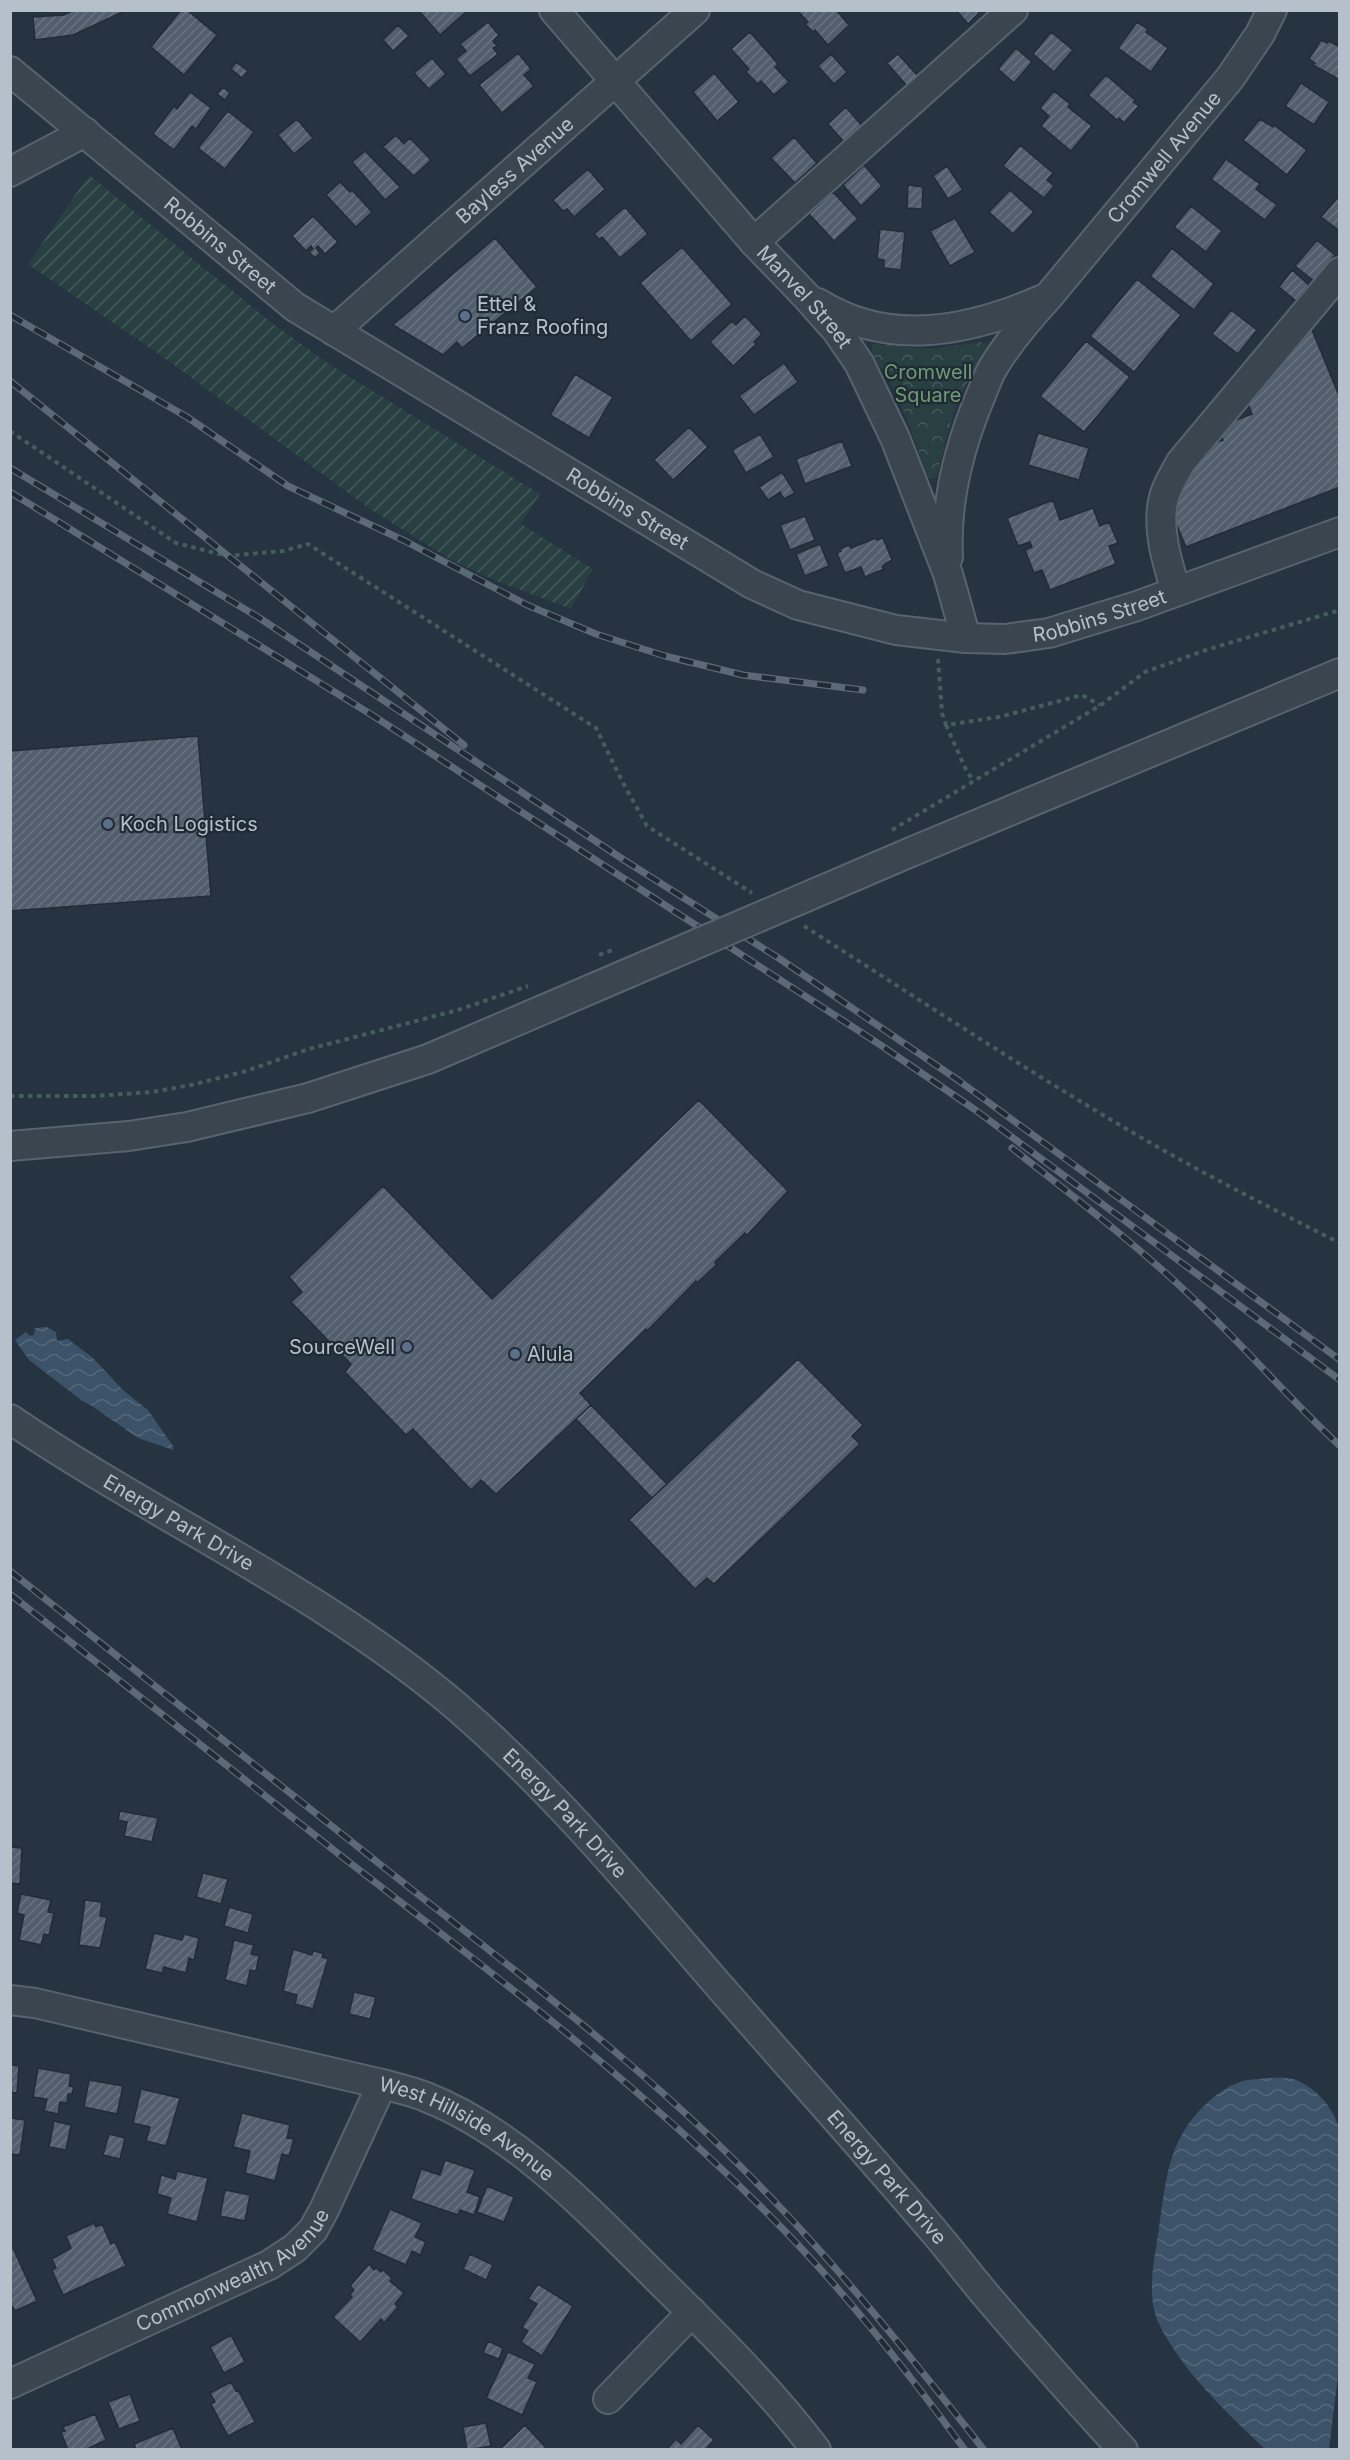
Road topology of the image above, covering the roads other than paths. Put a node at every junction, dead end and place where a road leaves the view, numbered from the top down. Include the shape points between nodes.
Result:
1 (554, 10) edge
2 (695, 10) edge
3 (1013, 10) edge
4 (1272, 10) edge
5 (10, 71) edge
6 (615, 82) junction
7 (85, 132) junction
8 (10, 172) edge
9 (753, 242) junction
10 (1340, 272) edge
11 (806, 296) junction
12 (1048, 297) junction
13 (334, 331) junction
14 (1340, 531) edge
15 (948, 574) junction
16 (1176, 591) junction
17 (966, 638) junction
18 (1340, 673) edge
19 (10, 1146) edge
20 (10, 1419) edge
21 (10, 2000) edge
22 (382, 2084) junction
23 (692, 2312) junction
24 (10, 2384) edge
25 (608, 2399) dead end
26 (816, 2450) edge
27 (1123, 2450) edge

1 - 6 street, Manvel Street
2 - 6 street, Bayless Avenue
3 - 9 street
4 - 12 street, Cromwell Avenue via 1230,78
5 - 7 street, Robbins Street
6 - 9 street, Manvel Street
6 - 13 street, Bayless Avenue
7 - 8 street
7 - 13 street, Robbins Street via 295,307
9 - 11 street, Manvel Street
10 - 16 street via 1181,462 1171,481 1164,497 1163,540
11 - 12 street, Cromwell Avenue via 834,313 900,330 968,326
11 - 15 street, Manvel Street via 860,363 879,400
12 - 15 street, Cromwell Avenue via 992,368 970,419 948,507
13 - 17 street, Robbins Street via 752,584 798,605 844,618 896,630
14 - 16 street, Robbins Street
15 - 17 street, Manvel Street
16 - 17 street, Robbins Street via 1049,633 1005,639
18 - 19 street, bridge via 428,1059 308,1098 187,1127
20 - 27 street, Energy Park Drive via 324,1609 453,1704 517,1761 570,1815
21 - 22 street, West Hillside Avenue
22 - 23 street, West Hillside Avenue via 454,2110 509,2143 559,2182
22 - 24 street, Commonwealth Avenue via 324,2210 313,2230 295,2248 246,2276
23 - 25 street
23 - 26 street, West Hillside Avenue

